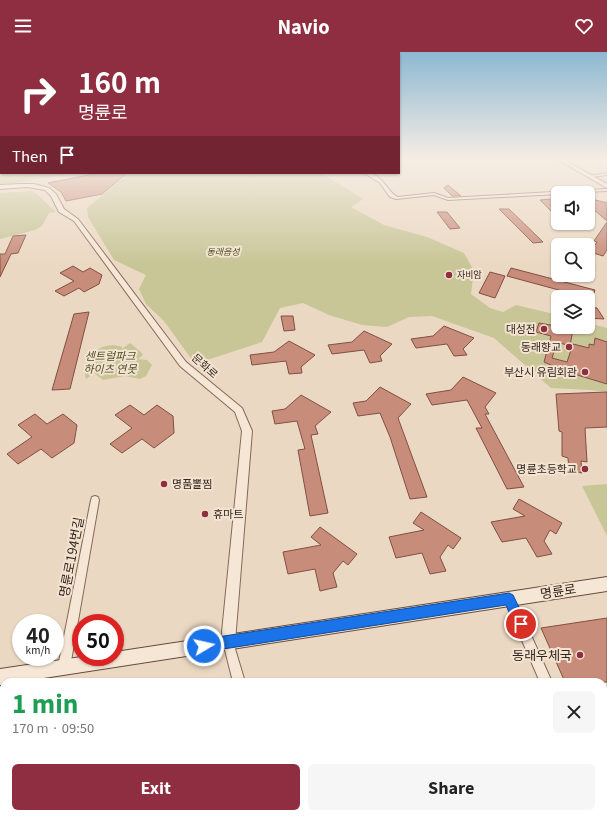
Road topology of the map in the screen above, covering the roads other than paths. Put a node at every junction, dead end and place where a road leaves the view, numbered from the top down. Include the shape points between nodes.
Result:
1 (52, 194) edge
2 (390, 194) edge
3 (541, 194) edge
4 (95, 500) dead end
5 (607, 584) edge
6 (509, 599) junction
7 (228, 642) junction
8 (64, 667) junction
9 (11, 678) edge
10 (238, 678) edge
11 (544, 678) edge

1 - 7 street, 문화로 via 62,212 76,220 183,364 239,410 247,431
2 - 3 street via 398,198 434,194 448,199
4 - 8 street, 명륜로194번길
5 - 6 main road, 명륜로
6 - 7 main road, 명륜로
6 - 11 street
7 - 8 main road, 명륜로
7 - 10 street
8 - 9 main road, 명륜로

